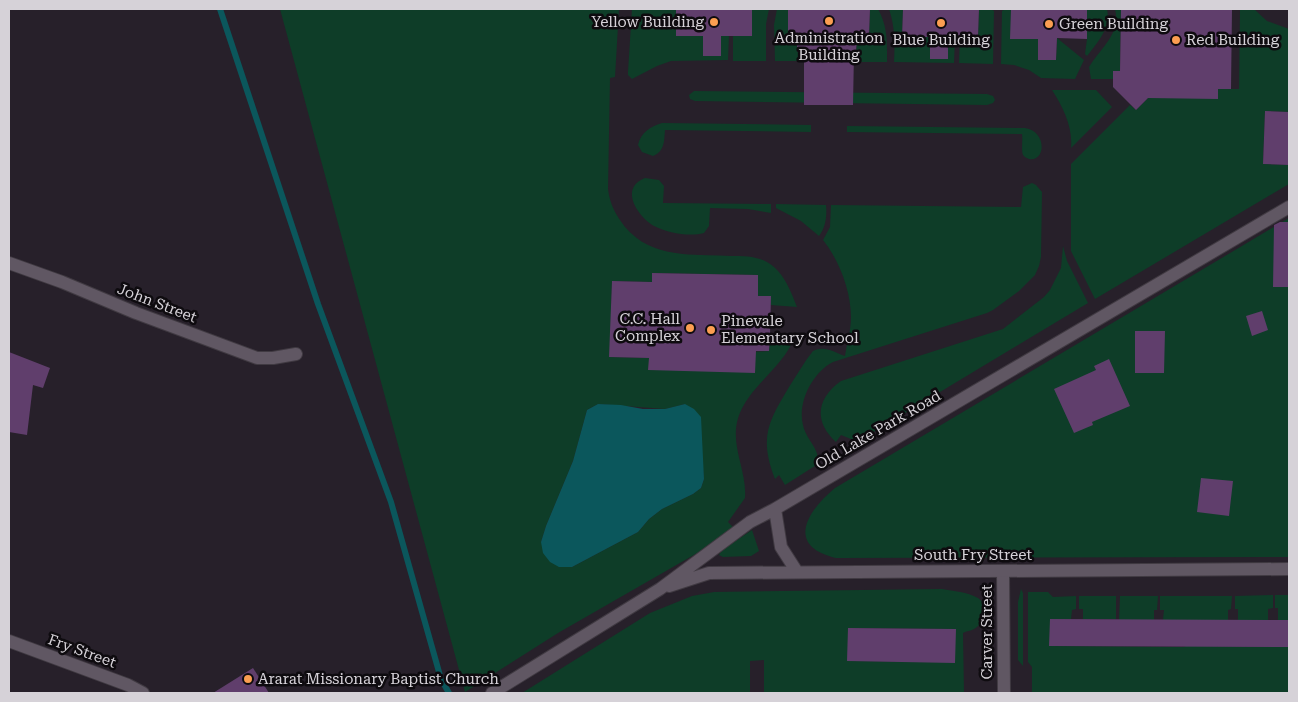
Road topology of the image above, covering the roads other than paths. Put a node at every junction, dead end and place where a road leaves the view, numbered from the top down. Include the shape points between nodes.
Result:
1 (1289, 207) edge
2 (9, 263) edge
3 (296, 354) dead end
4 (774, 510) junction
5 (1289, 569) edge
6 (1002, 571) junction
7 (797, 572) junction
8 (660, 589) junction
9 (9, 642) edge
10 (143, 693) edge
11 (492, 693) edge
12 (1004, 693) edge

1 - 4 street, Old Lake Park Road
2 - 3 street, John Street via 257,358
4 - 7 street via 781,547
4 - 8 street, Old Lake Park Road via 750,522
5 - 6 street, South Fry Street
6 - 7 street, South Fry Street
6 - 12 street, Carver Street
7 - 8 street, South Fry Street via 709,573
8 - 11 street, Old Lake Park Road
9 - 10 street, Fry Street

